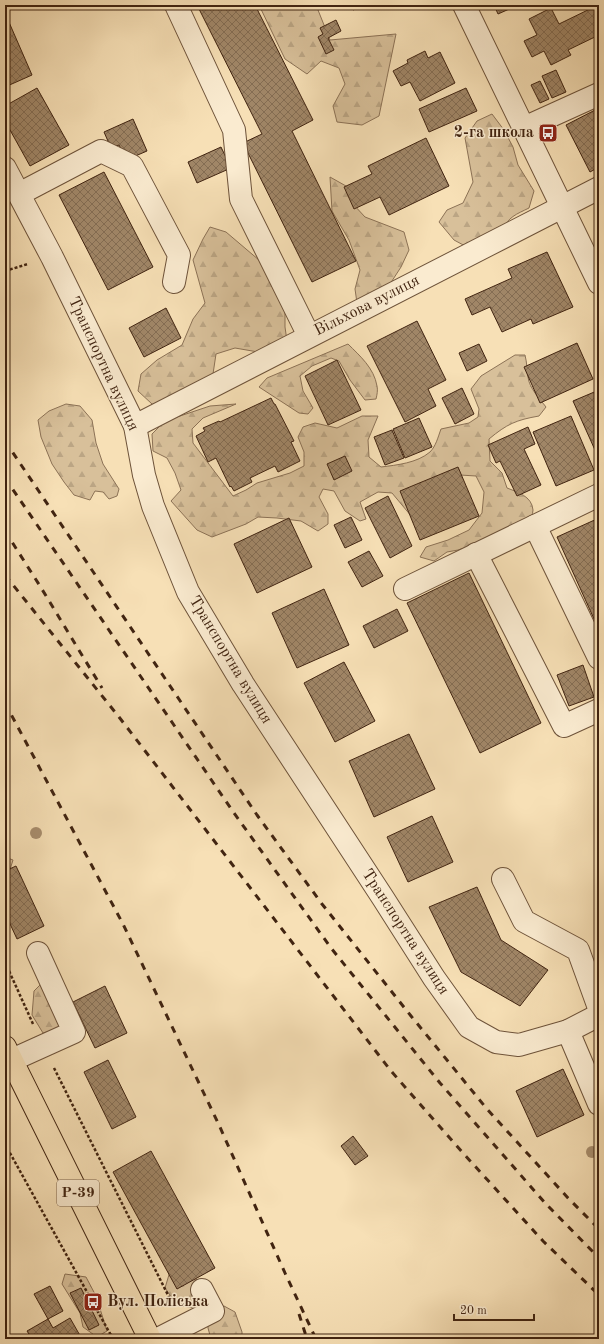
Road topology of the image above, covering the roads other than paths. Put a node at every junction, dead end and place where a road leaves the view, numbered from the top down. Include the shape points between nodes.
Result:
1 (176, 5) edge
2 (464, 5) edge
3 (599, 94) edge
4 (524, 128) junction
5 (5, 168) edge
6 (599, 188) edge
7 (19, 194) junction
8 (562, 206) junction
9 (174, 282) dead end
10 (599, 283) edge
11 (309, 336) junction
12 (135, 426) junction
13 (599, 495) edge
14 (535, 526) junction
15 (476, 554) junction
16 (405, 589) dead end
17 (599, 658) edge
18 (599, 710) edge
19 (504, 879) dead end
20 (38, 953) dead end
21 (599, 1008) edge
22 (599, 1015) edge
23 (568, 1032) junction
24 (8, 1053) edge
25 (599, 1104) edge
26 (202, 1290) dead end
27 (150, 1339) edge
28 (158, 1339) edge

1 - 11 street via 234,130 241,199
2 - 4 street
3 - 4 street
4 - 8 street
5 - 7 street, Транспортна вулиця
6 - 8 street, Вільхова вулиця
7 - 9 street via 101,151 132,166 179,255
7 - 12 street, Транспортна вулиця
8 - 10 street
8 - 11 street, Вільхова вулиця
11 - 12 street, Вільхова вулиця
12 - 23 street, Транспортна вулиця via 152,506 188,592 243,684 434,978 469,1027 496,1042 518,1045
13 - 14 street
14 - 15 street
14 - 17 street
15 - 16 street
15 - 18 street via 564,726
19 - 21 street via 524,921 578,950
20 - 24 street via 74,1032 43,1046
22 - 23 street, Транспортна вулиця
23 - 25 street
24 - 27 main road, Р-39
26 - 28 street via 213,1311

